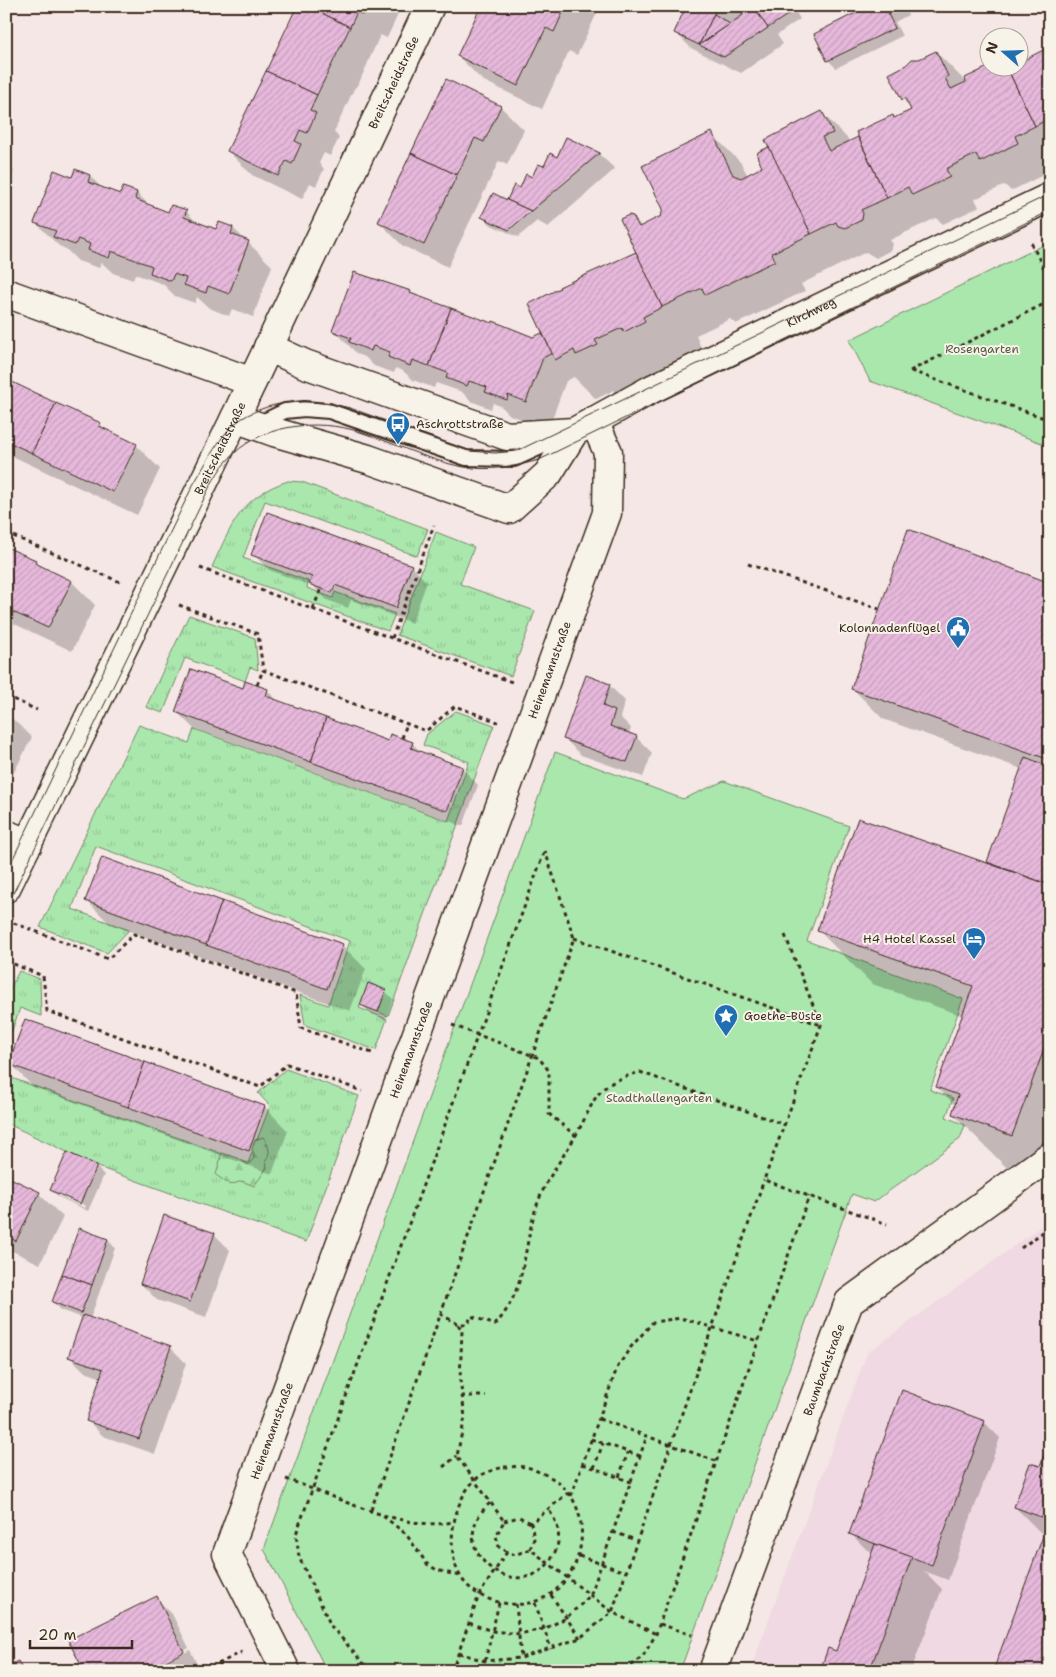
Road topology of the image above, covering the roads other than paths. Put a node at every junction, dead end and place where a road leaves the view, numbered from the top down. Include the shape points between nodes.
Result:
1 (430, 6) edge
2 (1050, 197) edge
3 (6, 293) edge
4 (268, 347) junction
5 (252, 382) junction
6 (245, 422) junction
7 (584, 426) junction
8 (17, 839) edge
9 (6, 888) edge
10 (1050, 1156) edge
11 (286, 1671) edge
12 (713, 1671) edge

1 - 4 street, Breitscheidstraße
2 - 7 street, Kirchweg via 661,385
3 - 5 street
4 - 5 street, Breitscheidstraße
4 - 7 street via 305,364 507,436
5 - 6 street, Breitscheidstraße
6 - 7 lane via 285,411 329,411 466,458 486,460 514,459
6 - 7 street via 368,459 509,509 548,474
6 - 8 street, Breitscheidstraße
7 - 11 street, Heinemannstraße via 608,452 607,513 227,1554
8 - 9 street, Breitscheidstraße
10 - 12 street, Baumbachstraße via 849,1302

